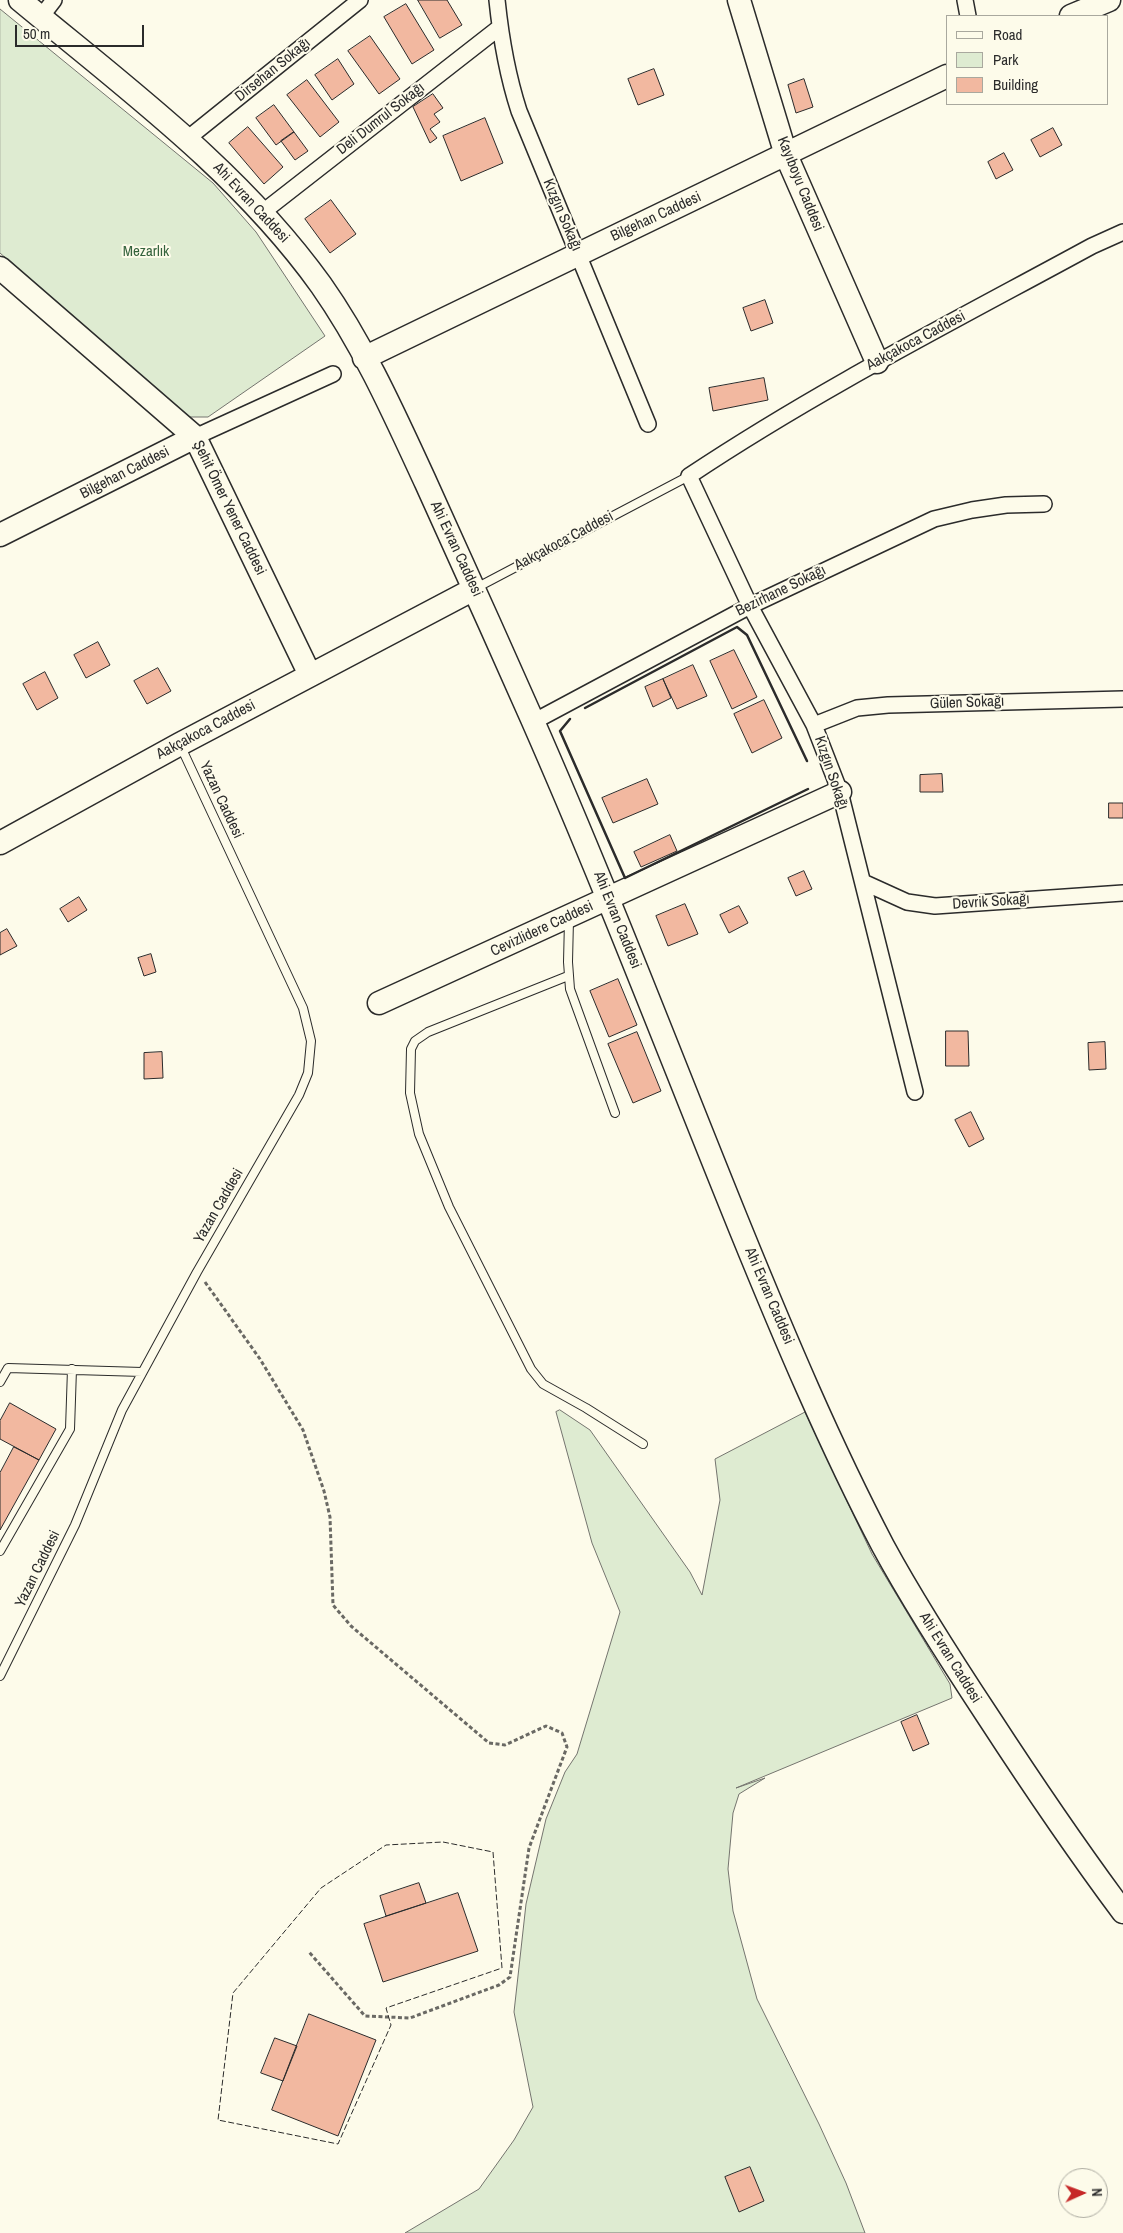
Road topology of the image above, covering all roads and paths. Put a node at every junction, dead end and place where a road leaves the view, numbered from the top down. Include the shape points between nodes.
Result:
1 (20, 0) edge
2 (360, 0) edge
3 (497, 0) edge
4 (739, 0) edge
5 (965, 0) edge
6 (1109, 0) edge
7 (48, 8) edge
8 (968, 15) edge
9 (1073, 15) edge
10 (500, 27) junction
11 (946, 76) edge
12 (187, 139) junction
13 (786, 155) junction
14 (263, 212) junction
15 (1123, 232) edge
16 (578, 253) junction
17 (0, 268) edge
18 (364, 358) junction
19 (877, 362) junction
20 (333, 374) dead end
21 (648, 424) dead end
22 (195, 437) junction
23 (689, 476) junction
24 (1044, 504) dead end
25 (2, 532) edge
26 (474, 589) junction
27 (750, 606) junction
28 (310, 675) junction
29 (1123, 699) edge
30 (533, 722) junction
31 (814, 725) junction
32 (180, 744) junction
33 (840, 792) junction
34 (0, 843) edge
35 (863, 882) junction
36 (1123, 893) edge
37 (609, 898) junction
38 (570, 916) junction
39 (568, 976) junction
40 (379, 1003) dead end
41 (915, 1092) dead end
42 (615, 1112) dead end
43 (197, 1272) junction
44 (72, 1369) junction
45 (142, 1372) junction
46 (0, 1382) edge
47 (643, 1444) dead end
48 (0, 1551) edge
49 (0, 1676) edge
50 (1123, 1912) edge
51 (309, 1952) dead end

1 - 7 street, Ahi Evran Caddesi
2 - 12 street, Dirsehan Sokağı
3 - 10 street, Kızgın Sokağı
4 - 13 street, Kayıboyu Caddesi
5 - 8 street
6 - 9 street
7 - 12 street, Ahi Evran Caddesi
10 - 14 street, Deli Dumrul Sokağı
10 - 16 street, Kızgın Sokağı via 508,77 519,111
11 - 13 street, Bilgehan Caddesi
12 - 14 street, Ahi Evran Caddesi
13 - 16 street, Bilgehan Caddesi
13 - 19 street, Kayıboyu Caddesi
14 - 18 street, Ahi Evran Caddesi via 322,286
15 - 19 street, Aakçakoca Caddesi
16 - 18 street, Bilgehan Caddesi
16 - 21 street, Kızgın Sokağı
17 - 22 street, Şehit Ömer Yener Caddesi
18 - 26 street, Ahi Evran Caddesi via 397,420
19 - 23 street, Aakçakoca Caddesi via 751,434
20 - 22 street, Bilgehan Caddesi
22 - 25 street, Bilgehan Caddesi
22 - 28 street, Şehit Ömer Yener Caddesi
23 - 26 lane, Aakçakoca Caddesi
23 - 27 street, Kızgın Sokağı
24 - 27 street, Bezirhane Sokağı via 1006,505 934,519
26 - 28 street, Aakçakoca Caddesi
26 - 30 street, Ahi Evran Caddesi
27 - 30 street, Bezirhane Sokağı
27 - 31 street, Kızgın Sokağı
28 - 32 street, Aakçakoca Caddesi
29 - 31 street, Gülen Sokağı via 888,705 857,708
30 - 37 street, Ahi Evran Caddesi
31 - 33 street, Kızgın Sokağı
32 - 34 street, Aakçakoca Caddesi
32 - 43 lane, Yazan Caddesi via 303,1008 312,1041 308,1073 299,1095
33 - 35 street, Kızgın Sokağı
33 - 37 street, Cevizlidere Caddesi
35 - 36 street, Devrik Sokağı via 907,902 934,906
35 - 41 street, Kızgın Sokağı
37 - 38 street, Cevizlidere Caddesi
37 - 50 street, Ahi Evran Caddesi via 767,1294 855,1489 947,1655 1040,1797
38 - 39 lane
38 - 40 street, Cevizlidere Caddesi
39 - 42 lane
39 - 47 lane via 428,1032 415,1041 411,1049 410,1093 419,1134 449,1207 531,1369 543,1384
43 - 45 lane, Yazan Caddesi
43 - 51 path via 260,1359 303,1430 330,1517 334,1606 351,1626 488,1744 505,1745 546,1726 562,1733 567,1747 529,1848 510,1977 499,1986 410,2018 365,2016
44 - 45 lane
44 - 46 lane via 8,1368
44 - 48 lane via 70,1429
45 - 49 lane, Yazan Caddesi via 122,1410 75,1525

